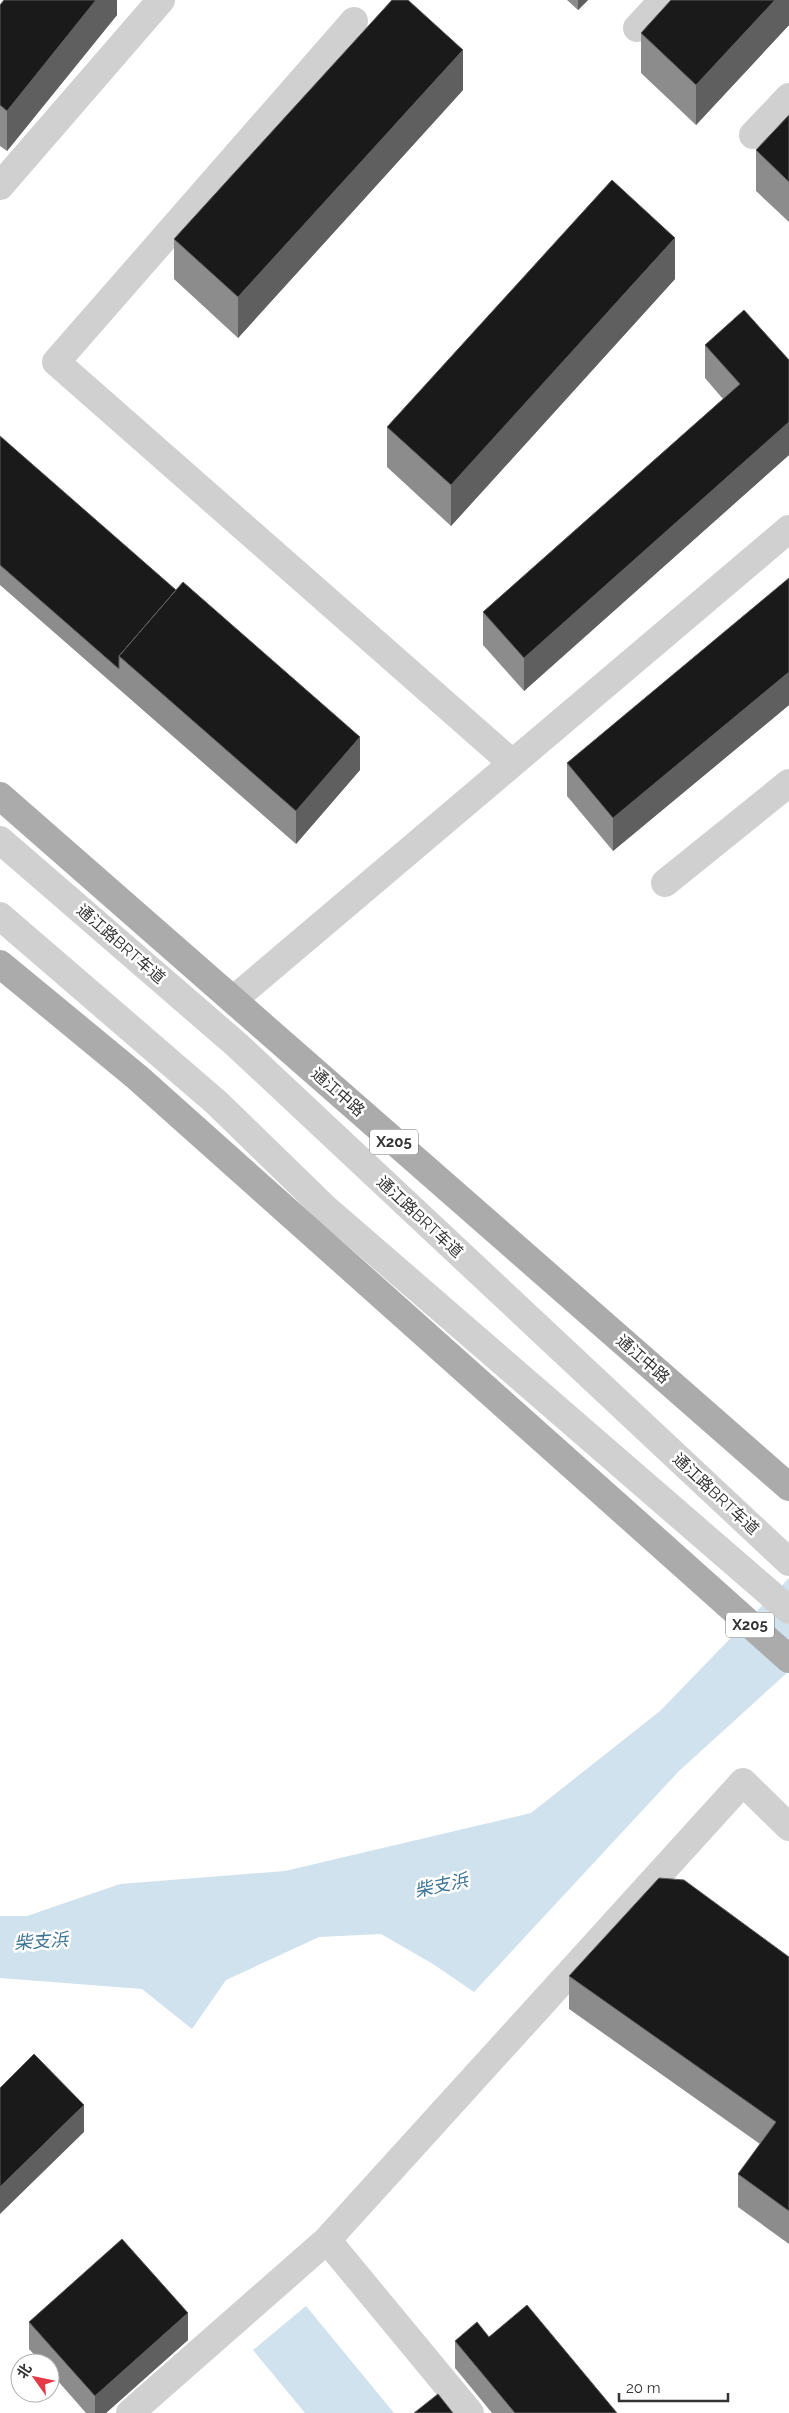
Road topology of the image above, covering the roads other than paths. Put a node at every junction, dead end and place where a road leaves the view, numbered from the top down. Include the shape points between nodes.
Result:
1 (161, 0) edge
2 (663, 0) edge
3 (354, 21) dead end
4 (637, 28) dead end
5 (789, 98) edge
6 (753, 135) dead end
7 (0, 186) edge
8 (789, 529) edge
9 (512, 764) junction
10 (789, 783) edge
11 (0, 796) edge
12 (0, 840) edge
13 (665, 883) dead end
14 (0, 916) edge
15 (0, 964) edge
16 (233, 1000) junction
17 (789, 1487) edge
18 (785, 1559) edge
19 (789, 1610) edge
20 (789, 1659) edge
21 (789, 1827) edge
22 (326, 2240) junction
23 (130, 2413) edge
24 (470, 2413) edge

1 - 7 street
2 - 4 street
3 - 9 street via 56,362
5 - 6 street
8 - 9 street
9 - 16 street
10 - 13 street
11 - 16 main road, 通江中路 / X205
12 - 18 street, 通江路BRT车道 via 237,1045
14 - 19 street via 218,1103 325,1208
15 - 20 main road, X205 via 144,1084
16 - 17 main road, 通江中路 / X205
21 - 22 street via 744,1782
22 - 23 street
22 - 24 street

